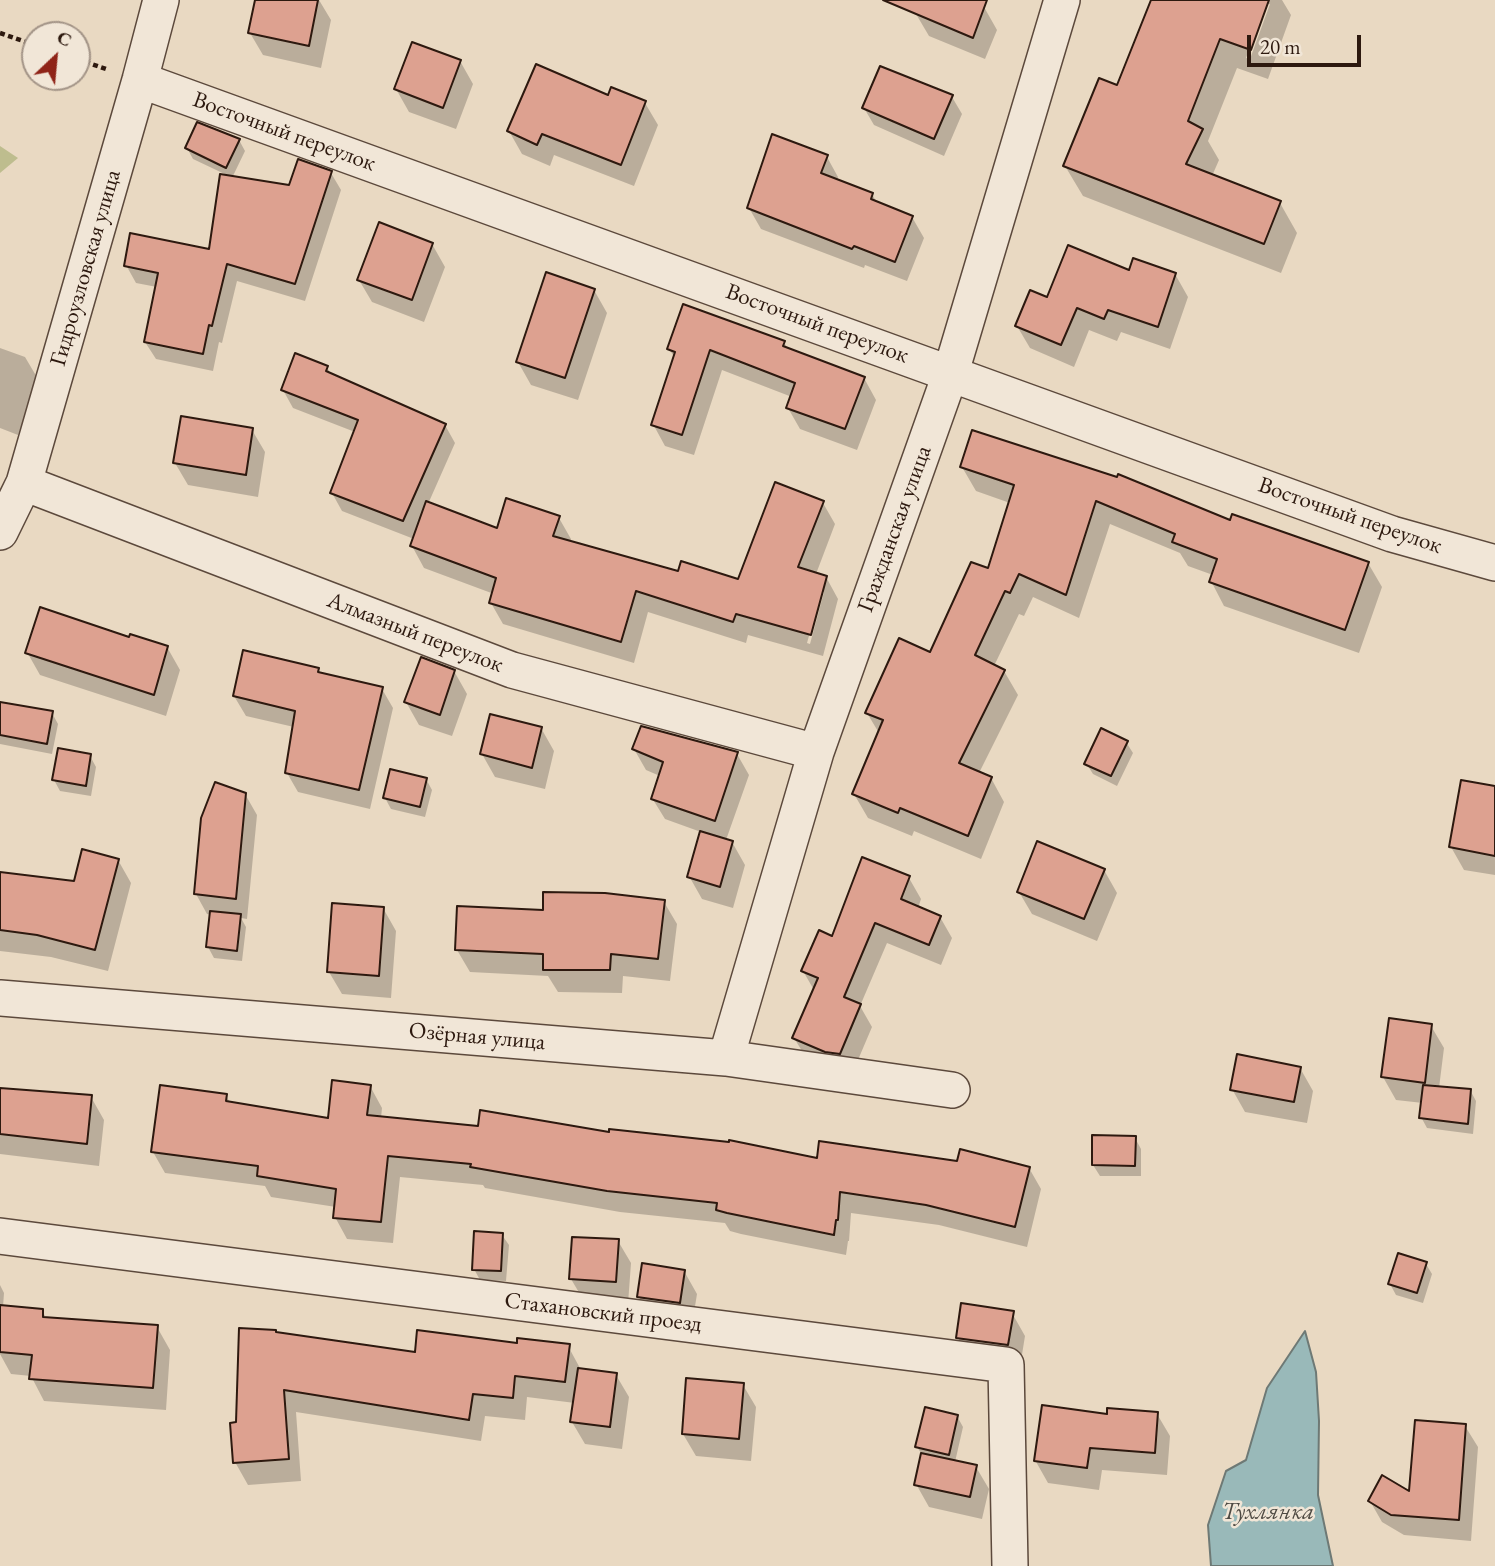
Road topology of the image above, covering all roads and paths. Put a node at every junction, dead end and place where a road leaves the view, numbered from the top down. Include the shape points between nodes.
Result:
1 (161, 0) edge
2 (1062, 0) edge
3 (0, 33) edge
4 (21, 40) edge
5 (141, 80) junction
6 (951, 372) junction
7 (24, 483) junction
8 (0, 532) edge
9 (1495, 563) edge
10 (816, 752) junction
11 (0, 998) edge
12 (726, 1058) junction
13 (952, 1090) dead end
14 (0, 1236) edge
15 (1010, 1566) edge

1 - 5 street, Гидроузловская улица
2 - 6 street, Гражданская улица
3 - 4 path
5 - 6 street, Восточный переулок
5 - 7 street, Гидроузловская улица
6 - 9 street, Восточный переулок via 1392,534
6 - 10 street, Гражданская улица
7 - 8 street, Гидроузловская улица
7 - 10 street, Алмазный переулок via 512,670
10 - 12 street, Гражданская улица
11 - 12 street, Озёрная улица
12 - 13 street, Озёрная улица
14 - 15 street, Стахановский проезд via 1006,1365

